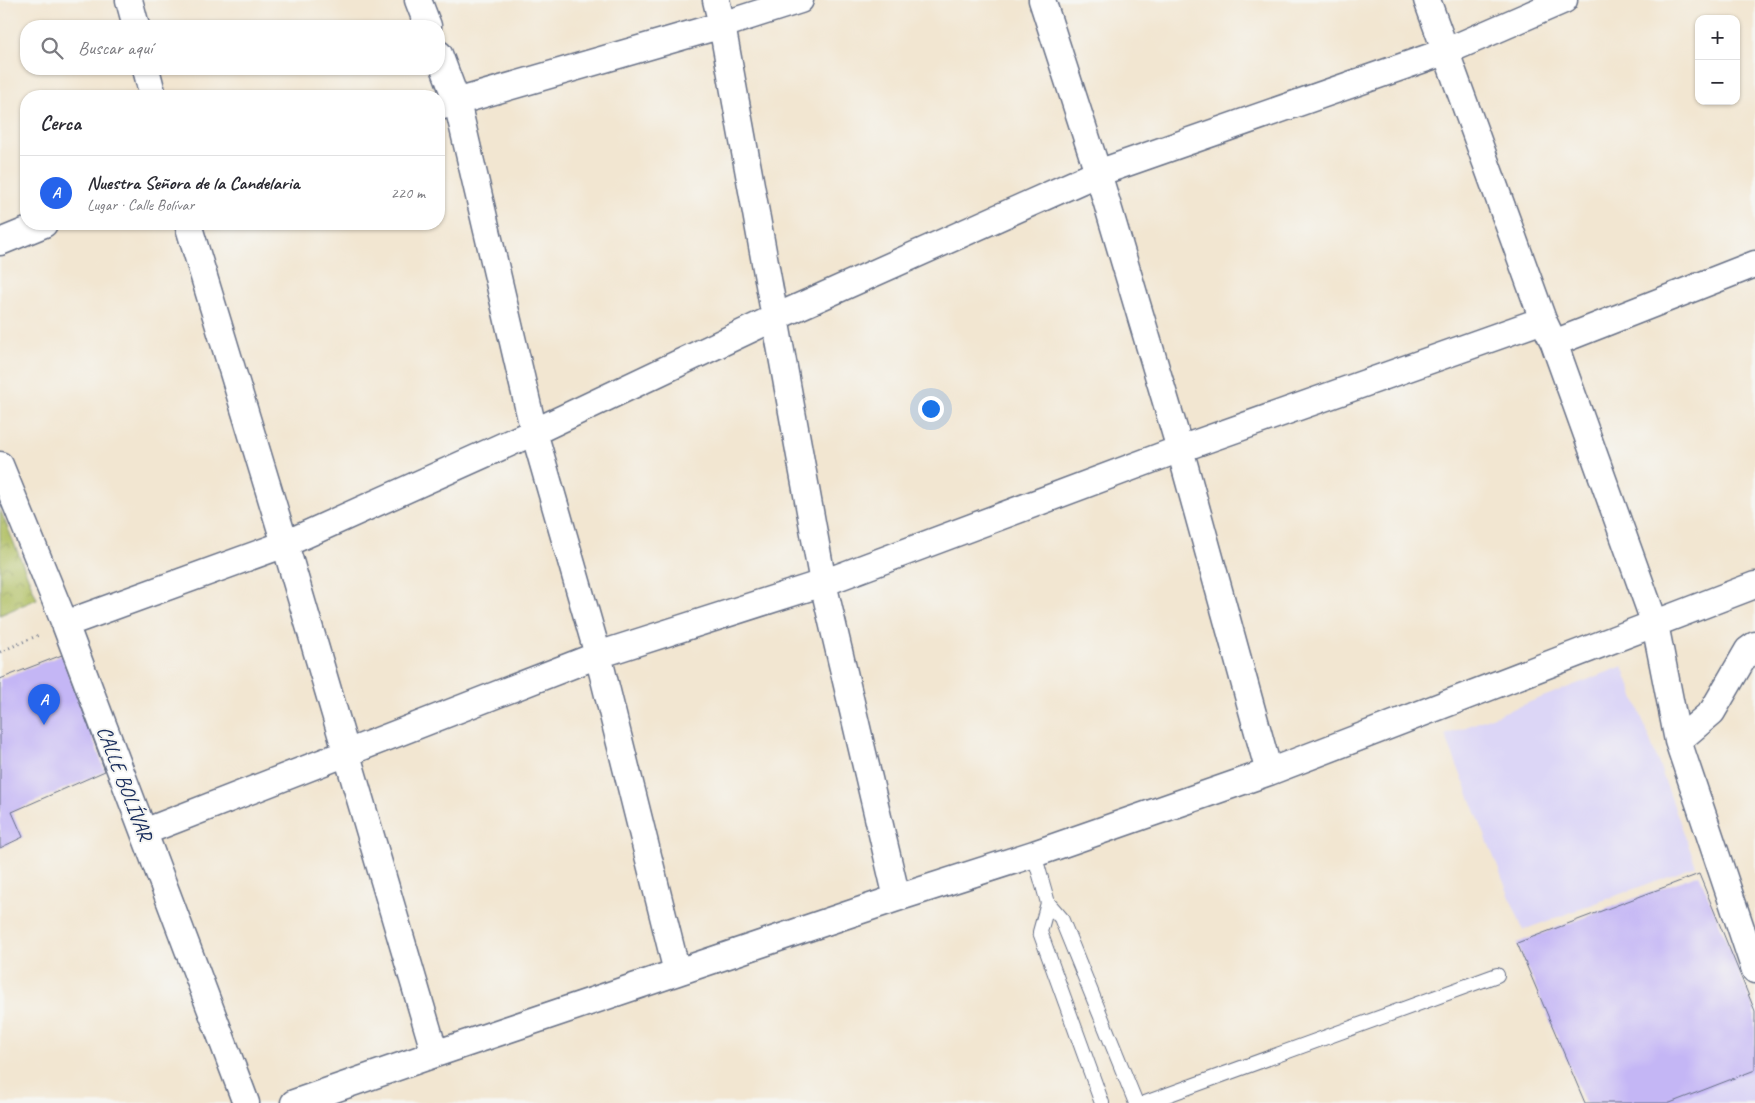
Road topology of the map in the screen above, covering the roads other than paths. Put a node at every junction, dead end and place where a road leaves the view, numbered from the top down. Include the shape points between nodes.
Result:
1 (129, 0) edge
2 (418, 0) edge
3 (716, 0) edge
4 (800, 0) edge
5 (1042, 0) edge
6 (1427, 0) edge
7 (1564, 0) edge
8 (134, 20) edge
9 (426, 20) edge
10 (722, 26) junction
11 (1447, 51) junction
12 (148, 75) edge
13 (443, 75) edge
14 (151, 90) edge
15 (448, 105) edge
16 (1098, 173) junction
17 (29, 230) edge
18 (190, 230) edge
19 (0, 242) edge
20 (1755, 264) edge
21 (776, 317) junction
22 (1543, 320) junction
23 (1554, 343) junction
24 (534, 432) junction
25 (1180, 449) junction
26 (0, 465) edge
27 (285, 544) junction
28 (823, 583) junction
29 (1755, 585) edge
30 (64, 624) junction
31 (1655, 624) junction
32 (1755, 646) edge
33 (598, 655) junction
34 (1678, 741) junction
35 (347, 754) junction
36 (1269, 772) junction
37 (144, 832) junction
38 (1034, 854) junction
39 (897, 898) junction
40 (1048, 903) junction
41 (1755, 970) edge
42 (677, 972) junction
43 (1497, 975) dead end
44 (435, 1054) junction
45 (246, 1103) edge
46 (294, 1103) edge
47 (1102, 1103) edge
48 (1136, 1103) edge
49 (1145, 1103) edge

1 - 8 street
2 - 9 street
3 - 10 street
4 - 10 street
5 - 16 street
6 - 11 street
7 - 11 street
10 - 15 street
10 - 21 street
11 - 16 street
11 - 22 street
12 - 14 street
13 - 15 street
15 - 24 street
16 - 21 street
16 - 25 street
17 - 19 street
18 - 27 street
20 - 23 street
21 - 24 street
21 - 28 street
22 - 23 street
22 - 25 street
23 - 31 street
24 - 27 street
24 - 33 street
25 - 28 street
25 - 36 street
26 - 30 street, CALLE BOLÍVAR
27 - 30 street
27 - 35 street
28 - 33 street
28 - 39 street
29 - 31 street
30 - 37 street, CALLE BOLÍVAR
31 - 34 street
31 - 36 street
32 - 34 street via 1748,650 1712,712
33 - 35 street
33 - 42 street
34 - 41 street
35 - 37 street
35 - 44 street
36 - 38 street
37 - 45 street, CALLE BOLÍVAR
38 - 39 street
38 - 40 lane
39 - 42 street
40 - 47 lane via 1040,932
40 - 48 lane via 1061,918
42 - 44 street
43 - 49 lane
44 - 46 street

